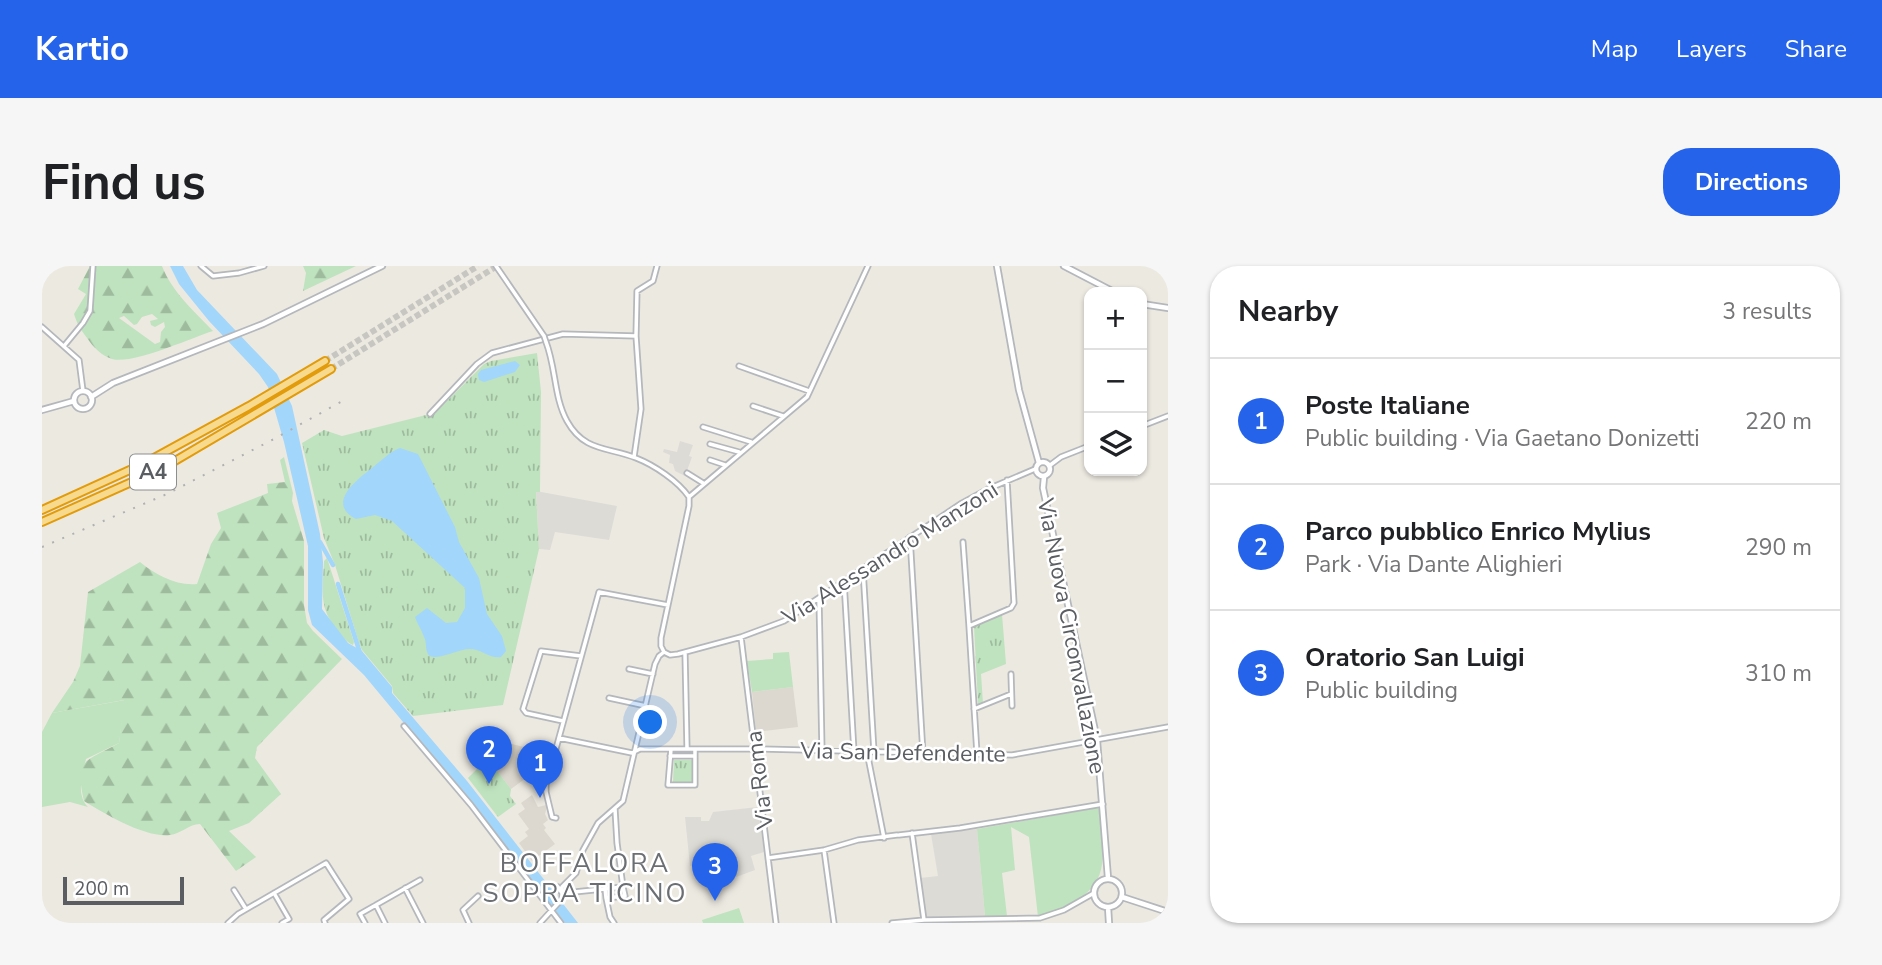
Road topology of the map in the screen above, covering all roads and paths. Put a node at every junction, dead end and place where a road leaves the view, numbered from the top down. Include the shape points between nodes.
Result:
1 (93, 266) edge
2 (201, 266) edge
3 (264, 266) edge
4 (382, 266) edge
5 (496, 266) edge
6 (657, 266) edge
7 (869, 266) edge
8 (996, 266) edge
9 (1064, 266) edge
10 (1104, 287) edge
11 (1147, 305) edge
12 (1168, 308) edge
13 (42, 327) edge
14 (636, 336) junction
15 (64, 346) junction
16 (325, 361) tunnel mouth
17 (739, 366) dead end
18 (331, 369) tunnel mouth
19 (83, 391) junction
20 (810, 391) junction
21 (91, 397) junction
22 (75, 401) junction
23 (753, 406) dead end
24 (42, 410) edge
25 (430, 414) dead end
26 (783, 416) junction
27 (1168, 416) edge
28 (1147, 424) edge
29 (703, 427) dead end
30 (752, 442) junction
31 (710, 444) dead end
32 (1084, 448) edge
33 (740, 453) junction
34 (634, 457) junction
35 (710, 460) dead end
36 (1039, 463) junction
37 (724, 465) junction
38 (1049, 466) junction
39 (1035, 469) junction
40 (687, 473) dead end
41 (1044, 477) junction
42 (1007, 480) junction
43 (703, 483) junction
44 (689, 497) junction
45 (42, 510) edge
46 (42, 522) edge
47 (910, 537) junction
48 (963, 542) dead end
49 (863, 569) junction
50 (844, 581) junction
51 (818, 598) junction
52 (668, 605) junction
53 (969, 626) junction
54 (741, 637) junction
55 (664, 652) junction
56 (685, 653) junction
57 (581, 656) junction
58 (629, 669) dead end
59 (653, 674) junction
60 (1011, 674) dead end
61 (1011, 694) junction
62 (609, 698) dead end
63 (646, 706) junction
64 (1012, 706) dead end
65 (974, 709) junction
66 (563, 722) junction
67 (404, 726) dead end
68 (1168, 727) edge
69 (559, 737) junction
70 (1097, 740) junction
71 (671, 749) junction
72 (687, 749) junction
73 (695, 749) junction
74 (755, 749) junction
75 (636, 751) junction
76 (822, 751) junction
77 (854, 752) junction
78 (867, 752) junction
79 (874, 753) junction
80 (923, 754) junction
81 (977, 754) junction
82 (670, 756) junction
83 (695, 756) junction
84 (1102, 804) junction
85 (615, 809) junction
86 (556, 818) dead end
87 (912, 833) junction
88 (884, 838) junction
89 (824, 850) junction
90 (768, 858) junction
91 (1108, 878) junction
92 (420, 880) dead end
93 (624, 887) junction
94 (405, 888) junction
95 (605, 888) junction
96 (234, 890) dead end
97 (575, 892) dead end
98 (1094, 892) junction
99 (274, 893) junction
100 (478, 896) dead end
101 (1122, 897) junction
102 (606, 898) junction
103 (376, 905) junction
104 (1108, 907) junction
105 (246, 909) junction
106 (552, 910) junction
107 (1168, 912) edge
108 (924, 920) junction
109 (325, 921) edge
110 (228, 923) edge
111 (282, 923) edge
112 (365, 923) edge
113 (385, 923) edge
114 (422, 923) edge
115 (469, 923) edge
116 (540, 923) edge
117 (561, 923) edge
118 (614, 923) edge
119 (776, 923) edge
120 (834, 923) edge
121 (892, 923) edge
122 (1109, 923) edge

1 - 15 street via 90,311
2 - 3 street via 213,275
4 - 21 street via 245,331 113,383
5 - 34 street, bridge via 547,342 562,412 574,432 590,445
6 - 14 street via 653,281 637,291
7 - 20 street
8 - 36 street via 1019,390
9 - 10 street
11 - 12 street
13 - 15 street
14 - 25 street via 563,334 492,354
14 - 34 street via 641,409
15 - 19 street via 79,360
16 - 45 highway, A4 via 145,463
17 - 20 street
18 - 46 highway, A4 via 163,468
19 - 21 street
19 - 22 street via 76,394
20 - 26 street
21 - 22 street via 84,408
22 - 24 street
23 - 26 street
26 - 30 street
27 - 28 street
29 - 30 street
30 - 33 street
31 - 33 street
32 - 38 street
33 - 37 street
34 - 44 street
35 - 37 street
36 - 38 street
36 - 39 street
37 - 43 street
38 - 41 street
39 - 41 street
39 - 42 street, Via Alessandro Manzoni
40 - 43 street
41 - 70 street, Via Nuova Circonvallazione
42 - 47 street, Via Alessandro Manzoni
42 - 53 street via 1014,603
43 - 44 street
44 - 52 street
47 - 49 street, Via Alessandro Manzoni
47 - 80 street
48 - 53 street
49 - 50 street, Via Alessandro Manzoni
49 - 79 street
50 - 51 street, Via Alessandro Manzoni
50 - 77 street
51 - 54 street, Via Alessandro Manzoni via 784,621
51 - 76 street
52 - 55 street via 660,646
52 - 57 street via 599,592
53 - 65 street
54 - 56 street, Via Alessandro Manzoni
54 - 74 street, Via Roma
55 - 56 street, Via Alessandro Manzoni
55 - 59 street
56 - 72 street
57 - 66 street
57 - 66 street via 541,651 523,709
58 - 59 street
59 - 63 street
60 - 61 street
61 - 64 street
61 - 65 street
62 - 63 street
63 - 75 street
65 - 81 street
66 - 69 street
67 - 106 street
68 - 70 street, Via San Defendente
69 - 75 street, Via San Defendente
69 - 86 street via 546,792
70 - 81 street, Via San Defendente via 1023,754
70 - 84 street, Via Nuova Circonvallazione
71 - 72 street, Via San Defendente
71 - 75 street, Via San Defendente
71 - 82 street
72 - 73 street, Via San Defendente
73 - 74 street, Via San Defendente
73 - 83 street
74 - 76 street, Via San Defendente
74 - 90 street, Via Roma
75 - 85 street via 623,801
76 - 77 street, Via San Defendente
77 - 78 street, Via San Defendente
78 - 79 street, Via San Defendente
78 - 88 street
79 - 80 street, Via San Defendente
80 - 81 street, Via San Defendente
82 - 83 street
82 - 83 street via 668,785 695,785
84 - 87 street
84 - 91 street, Via Nuova Circonvallazione
85 - 93 street
85 - 106 street via 598,823 576,873
87 - 88 street
87 - 108 street
88 - 89 street
89 - 90 street
89 - 120 street
90 - 119 street, Via Roma
91 - 98 street via 1100,881
91 - 101 street via 1120,884
92 - 94 street
93 - 95 street
93 - 102 street via 625,896
94 - 103 street
94 - 114 street
95 - 97 street
95 - 102 street
96 - 105 street
98 - 104 street via 1100,904
98 - 108 street via 1040,918
99 - 105 street
99 - 109 street via 329,864 349,899
99 - 111 street via 289,919
100 - 115 street via 463,910
101 - 104 street
101 - 107 street
102 - 118 street
103 - 112 street via 360,914
103 - 113 street
104 - 122 street
105 - 110 street
106 - 116 street
106 - 117 street
108 - 121 street

